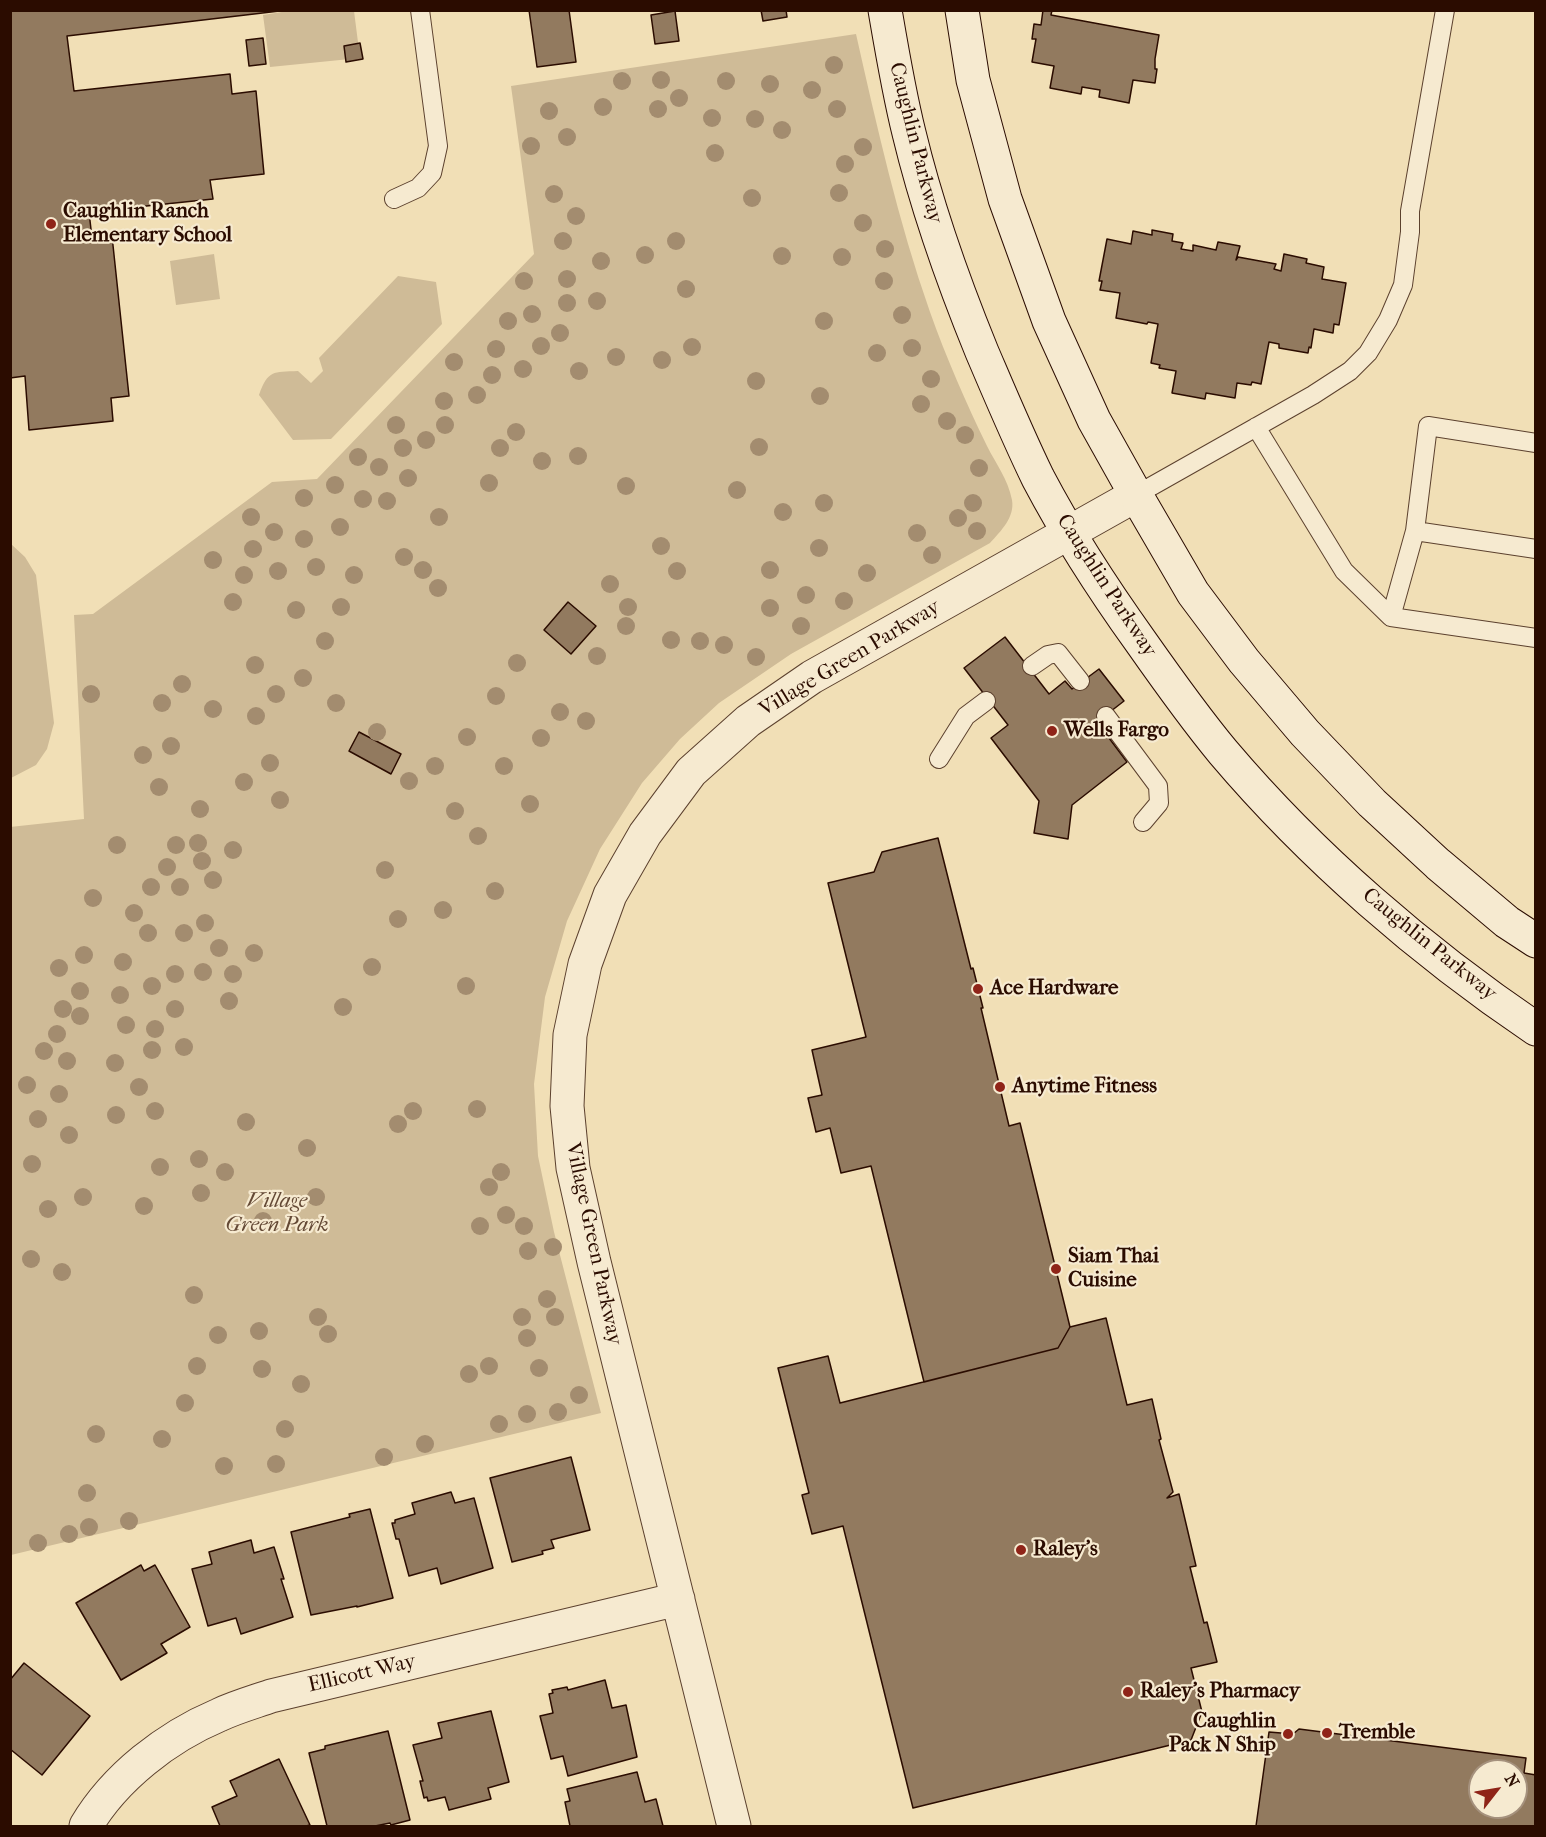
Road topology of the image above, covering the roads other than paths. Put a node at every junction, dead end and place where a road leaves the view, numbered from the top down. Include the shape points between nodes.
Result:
1 (420, 10) edge
2 (885, 10) edge
3 (962, 10) edge
4 (1445, 10) edge
5 (394, 199) dead end
6 (1256, 427) junction
7 (1536, 444) edge
8 (1136, 495) junction
9 (1414, 531) junction
10 (1069, 532) junction
11 (1536, 549) edge
12 (1391, 618) junction
13 (1536, 638) edge
14 (1032, 666) dead end
15 (1080, 681) dead end
16 (986, 701) dead end
17 (1106, 716) dead end
18 (939, 759) dead end
19 (1143, 822) dead end
20 (1536, 940) edge
21 (1536, 1029) edge
22 (678, 1599) junction
23 (86, 1827) edge
24 (734, 1827) edge

1 - 5 lane via 438,146 432,173 418,188
2 - 10 street, Caughlin Parkway via 909,133 932,216 1002,398
3 - 8 street via 973,80 1005,199 1049,321 1094,420
4 - 6 lane via 1410,211 1403,285 1388,320 1368,353 1350,371
6 - 8 lane
6 - 12 lane via 1344,571
7 - 9 lane via 1428,426
8 - 10 street, Village Green Parkway
8 - 20 street via 1193,593 1305,733 1438,864 1507,922
9 - 11 lane
9 - 12 lane
10 - 21 street, Caughlin Parkway via 1098,582 1169,681 1223,752 1295,830 1448,966
10 - 22 street, Village Green Parkway via 812,677 748,721 691,772 645,834 610,895 585,964 570,1035 567,1106 572,1157 594,1262
12 - 13 lane
14 - 15 lane via 1058,653
16 - 18 lane via 966,716
17 - 19 lane via 1158,786 1159,803
22 - 23 street, Ellicott Way via 271,1696 218,1715 165,1744 123,1778
22 - 24 street, Village Green Parkway

